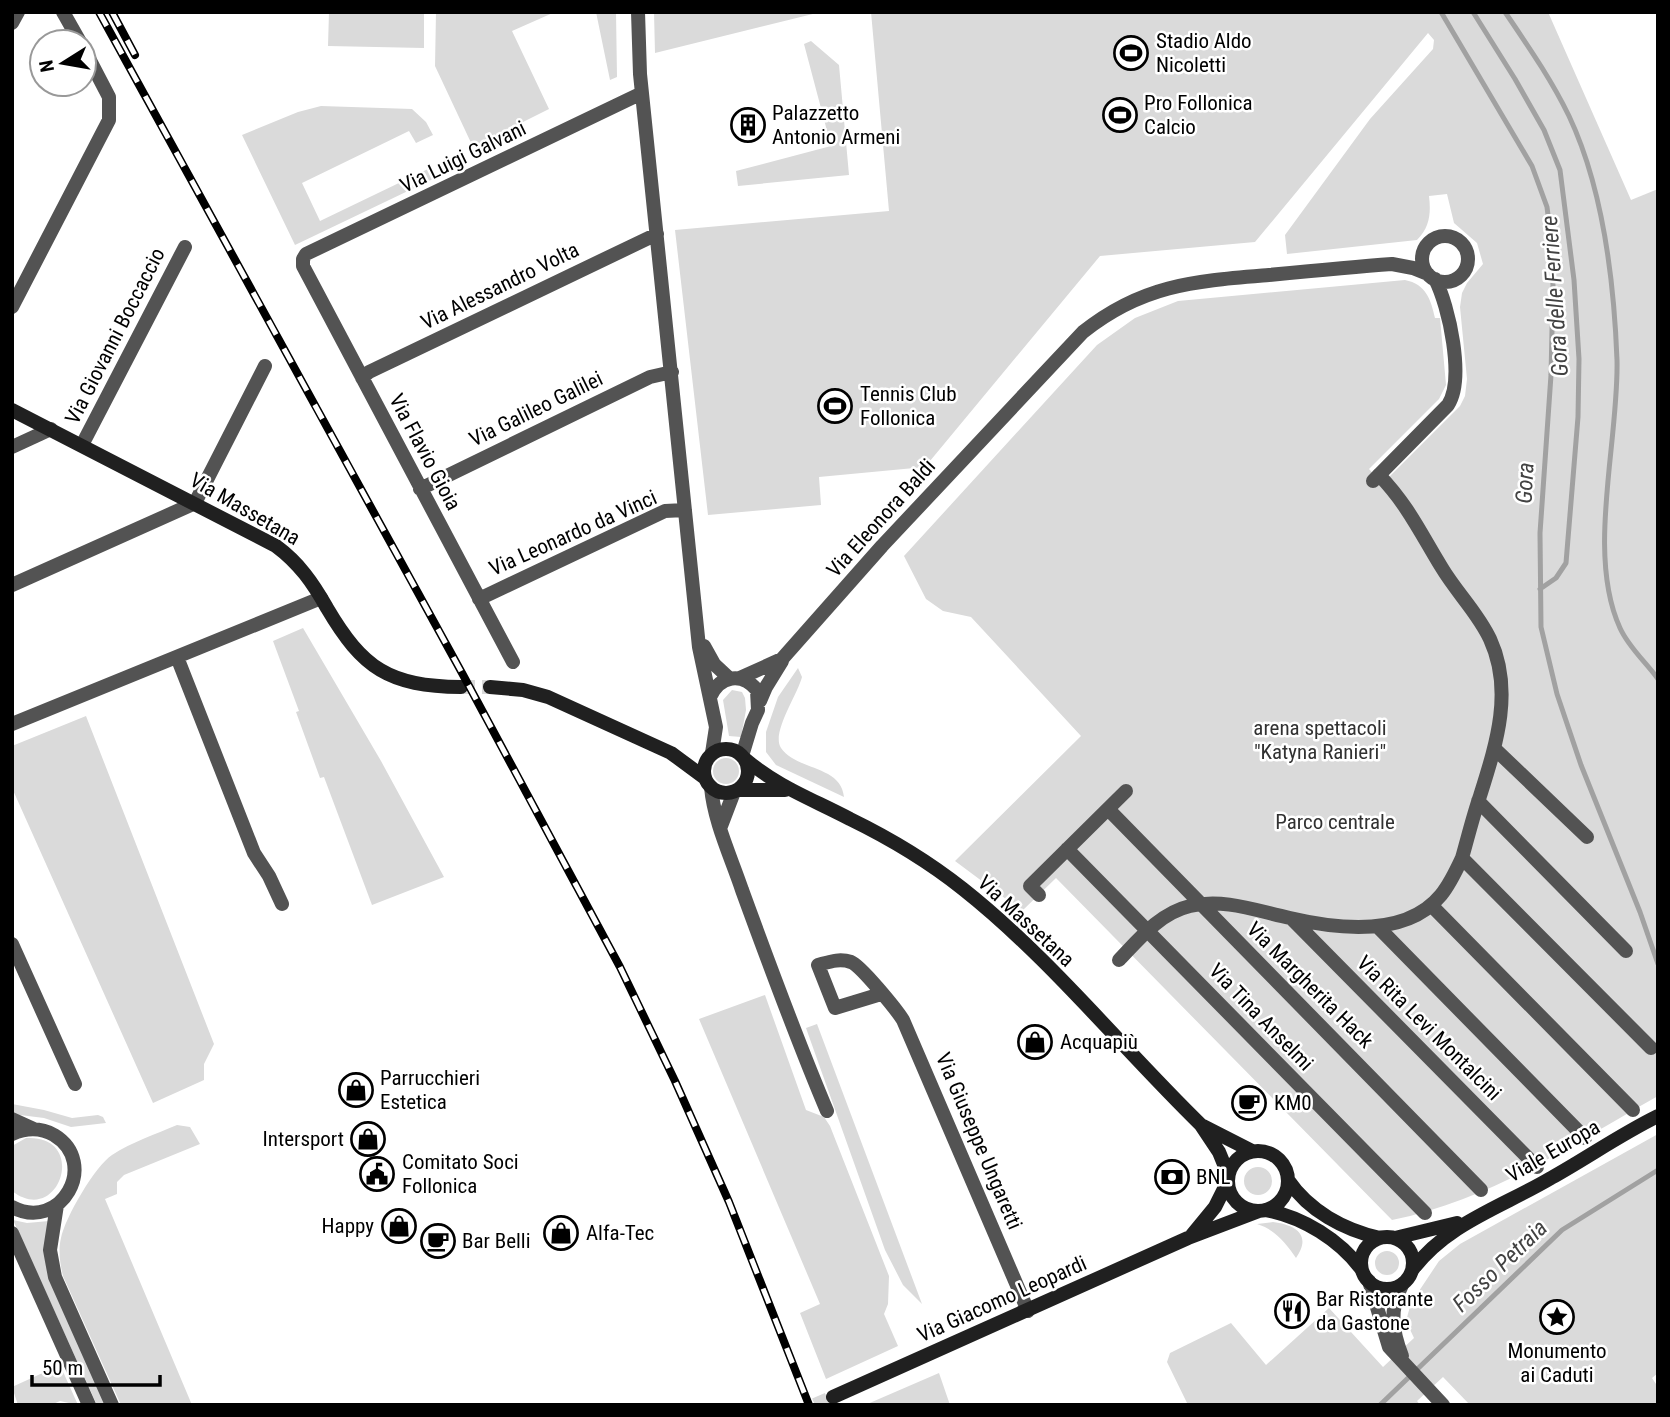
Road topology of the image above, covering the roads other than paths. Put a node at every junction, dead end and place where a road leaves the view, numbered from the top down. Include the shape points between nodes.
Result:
1 (18, 12) edge
2 (63, 12) edge
3 (638, 12) edge
4 (12, 23) edge
5 (72, 28) edge
6 (98, 76) edge
7 (642, 93) junction
8 (657, 234) junction
9 (185, 247) dead end
10 (1424, 249) junction
11 (303, 259) joint
12 (1392, 264) junction
13 (1461, 275) junction
14 (1432, 277) junction
15 (12, 307) edge
16 (1449, 314) junction
17 (265, 366) dead end
18 (672, 372) junction
19 (362, 378) junction
20 (12, 410) edge
21 (51, 429) junction
22 (82, 445) junction
23 (12, 447) edge
24 (421, 489) junction
25 (195, 503) junction
26 (685, 510) junction
27 (12, 585) edge
28 (321, 598) junction
29 (479, 599) junction
30 (698, 632) junction
31 (177, 657) junction
32 (782, 659) junction
33 (513, 662) dead end
34 (734, 678) junction
35 (461, 687) tunnel mouth
36 (491, 687) tunnel mouth
37 (710, 697) junction
38 (760, 703) junction
39 (12, 724) edge
40 (1494, 749) junction
41 (671, 752) junction
42 (711, 754) junction
43 (743, 758) junction
44 (708, 783) junction
45 (1126, 790) dead end
46 (736, 791) junction
47 (790, 791) junction
48 (1478, 801) junction
49 (1108, 809) junction
50 (720, 828) junction
51 (1587, 837) dead end
52 (1067, 849) junction
53 (1462, 858) junction
54 (1039, 895) dead end
55 (282, 904) dead end
56 (1201, 904) junction
57 (1431, 905) junction
58 (1292, 919) junction
59 (1377, 926) junction
60 (1148, 932) junction
61 (12, 944) edge
62 (1626, 951) dead end
63 (1119, 960) dead end
64 (881, 994) dead end
65 (1651, 1048) dead end
66 (75, 1084) dead end
67 (1633, 1110) dead end
68 (827, 1111) dead end
69 (1658, 1116) edge
70 (12, 1119) edge
71 (1200, 1125) junction
72 (36, 1129) junction
73 (12, 1134) edge
74 (1586, 1138) dead end
75 (1252, 1151) junction
76 (1537, 1167) dead end
77 (1228, 1177) junction
78 (1288, 1180) junction
79 (1481, 1190) dead end
80 (57, 1205) junction
81 (12, 1207) edge
82 (1262, 1211) junction
83 (1425, 1213) dead end
84 (1468, 1220) junction
85 (12, 1233) edge
86 (1188, 1238) junction
87 (1380, 1238) junction
88 (1395, 1238) junction
89 (1412, 1269) junction
90 (1366, 1276) junction
91 (1402, 1285) junction
92 (1028, 1311) junction
93 (1396, 1351) junction
94 (833, 1397) tunnel mouth
95 (1441, 1403) edge
96 (89, 1405) edge
97 (112, 1405) edge

1 - 4 street
2 - 5 street
3 - 7 street
6 - 15 street via 109,97 109,120
7 - 8 street
7 - 11 street, Via Luigi Galvani
8 - 18 street
8 - 19 street, Via Alessandro Volta
9 - 22 street, Via Giovanni Boccaccio
10 - 12 street, Via Eleonora Baldi
10 - 13 street via 1437,237 1461,243 1468,258
10 - 14 street via 1422,257
11 - 19 street, Via Flavio Gioia
12 - 14 street, Via Eleonora Baldi
12 - 32 street, Via Eleonora Baldi via 1194,281 1149,294 1102,317 882,546
13 - 14 street via 1453,280
13 - 16 street
14 - 16 street
16 - 40 street via 1456,382 1452,399 1376,478 1412,514 1495,651 1502,686
17 - 25 street
18 - 24 street, Via Galileo Galilei via 650,377
18 - 26 street
19 - 24 street, Via Flavio Gioia
20 - 21 main road, Via Massetana
21 - 22 main road, Via Massetana
21 - 23 street
22 - 25 main road, Via Massetana
24 - 29 street, Via Flavio Gioia
25 - 27 street
25 - 28 main road, Via Massetana via 282,551 299,565
26 - 29 street, Via Leonardo da Vinci via 665,511
26 - 30 street
28 - 31 street
28 - 35 main road, Via Massetana via 351,645 375,668 412,683
29 - 33 street, Via Flavio Gioia
30 - 34 street via 708,656
30 - 37 street
31 - 39 street
31 - 55 street via 254,853
32 - 34 street, Via Eleonora Baldi
32 - 38 street
34 - 37 street via 717,685
34 - 38 street via 748,681 757,690
36 - 41 main road, Via Massetana via 548,697
37 - 42 street via 716,731
38 - 43 street
40 - 48 street
40 - 51 street
41 - 42 main road, Via Massetana
41 - 44 main road, Via Massetana
42 - 43 main road, Via Massetana via 726,749
42 - 44 main road via 705,764
43 - 46 main road via 748,772
43 - 47 main road, Via Massetana
44 - 46 main road, Via Massetana via 722,793
44 - 50 street
45 - 49 street
46 - 47 main road, Via Massetana
46 - 50 street
47 - 71 main road, Via Massetana via 880,835 962,889 1030,950
48 - 53 street
48 - 62 street
49 - 52 street
49 - 56 street, Via Margherita Hack
50 - 68 street
52 - 54 street via 1030,886
52 - 60 street, Via Tina Anselmi
53 - 57 street
53 - 65 street
56 - 58 street via 1242,906
56 - 60 street via 1173,913
56 - 79 street, Via Margherita Hack
57 - 59 street via 1411,917
57 - 67 street
58 - 59 street
58 - 76 street, Via Rita Levi Montalcini
59 - 74 street
60 - 63 street
60 - 83 street, Via Tina Anselmi
61 - 66 street
64 - 92 street, Via Giuseppe Ungaretti via 908,1029
69 - 84 main road, Viale Europa
70 - 72 street
71 - 75 main road, Via Massetana
71 - 77 main road, Via Massetana via 1219,1152
72 - 73 street
72 - 80 street via 58,1138 73,1160 72,1186
75 - 77 main road via 1237,1159
75 - 78 main road via 1277,1157
77 - 82 main road via 1237,1203
77 - 86 main road, Via Giacomo Leopardi via 1215,1207
78 - 82 main road via 1282,1199
78 - 87 main road via 1327,1216
80 - 81 street via 34,1213
80 - 97 street via 50,1250 55,1277
82 - 86 main road, Via Giacomo Leopardi
82 - 90 main road via 1281,1213 1318,1231 1352,1257
84 - 88 main road, Viale Europa
84 - 89 main road, Viale Europa
85 - 96 street
86 - 92 main road, Via Giacomo Leopardi
87 - 88 main road
87 - 90 main road via 1366,1248 1362,1259
88 - 89 main road via 1411,1253
89 - 91 main road
90 - 91 main road via 1385,1289
90 - 93 street via 1384,1338
91 - 93 street via 1392,1321
92 - 94 main road, Via Giacomo Leopardi
93 - 95 street

